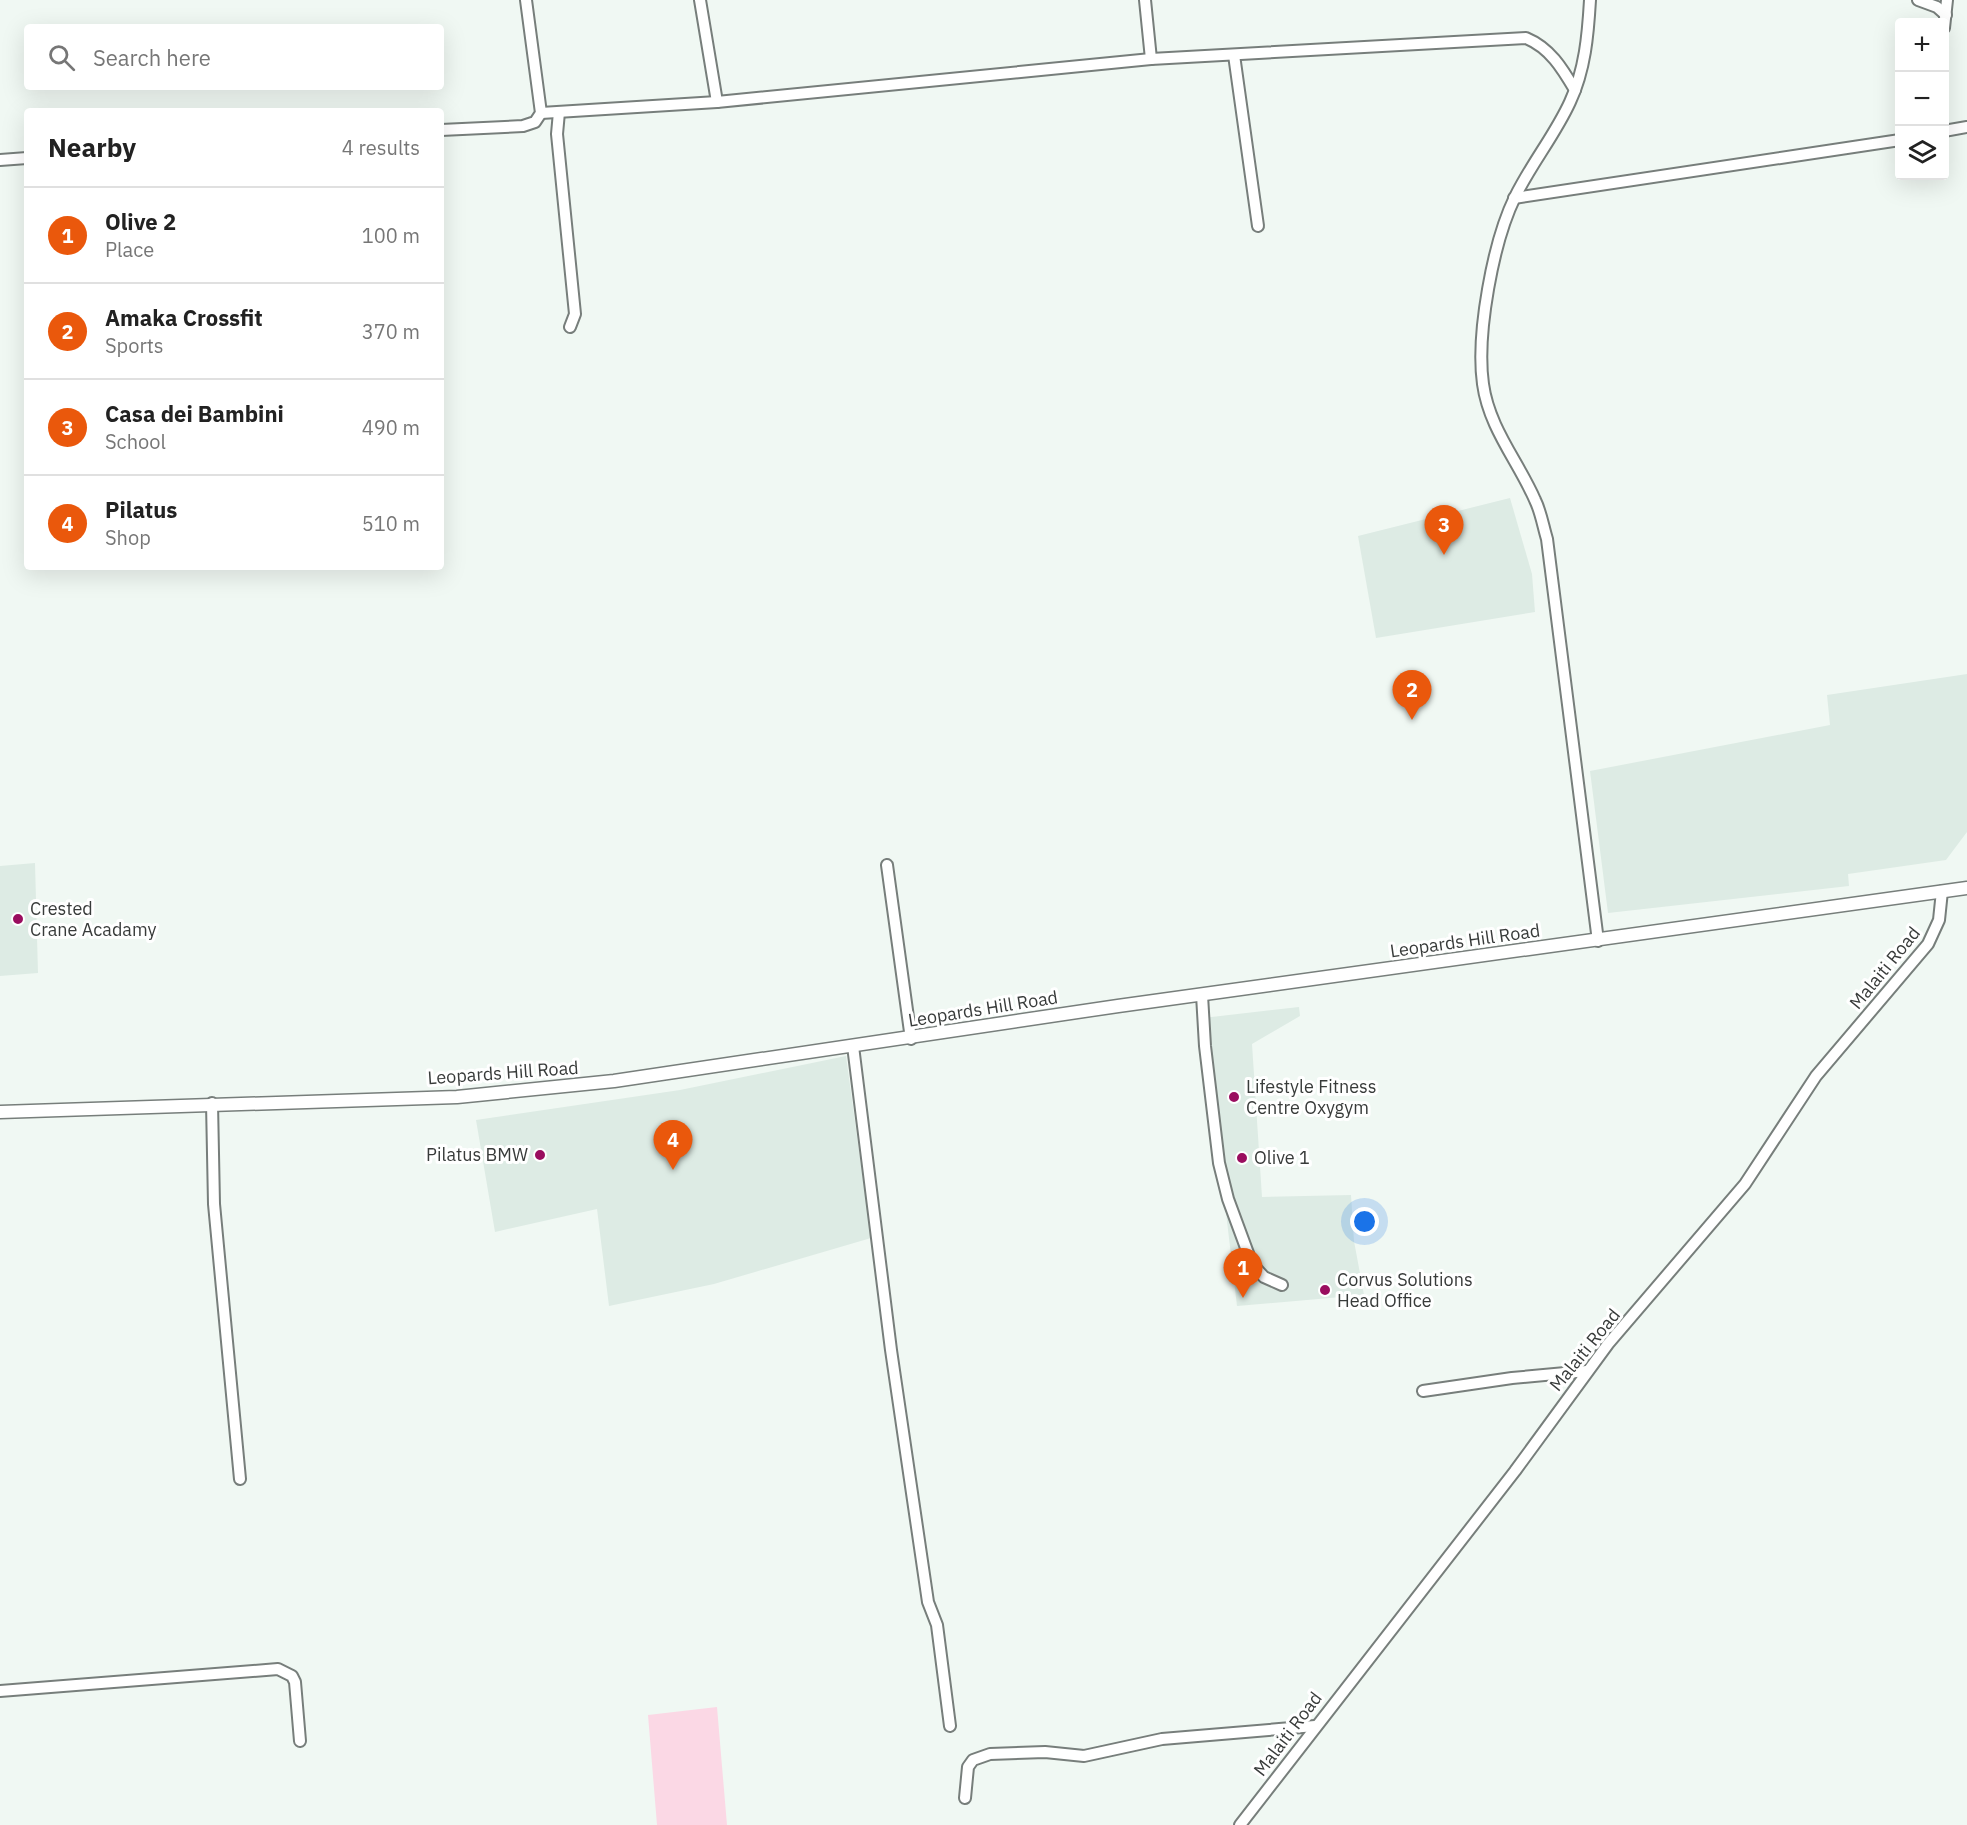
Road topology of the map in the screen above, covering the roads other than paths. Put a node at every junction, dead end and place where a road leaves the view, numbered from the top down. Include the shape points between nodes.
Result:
1 (526, 0) edge
2 (700, 0) edge
3 (1144, 0) edge
4 (1590, 0) edge
5 (1918, 0) edge
6 (1947, 0) edge
7 (1946, 15) junction
8 (1946, 18) edge
9 (1234, 55) junction
10 (1151, 59) junction
11 (1575, 90) junction
12 (717, 102) junction
13 (559, 112) junction
14 (541, 113) junction
15 (1967, 127) edge
16 (444, 130) edge
17 (1949, 130) edge
18 (1895, 141) edge
19 (24, 158) edge
20 (0, 160) edge
21 (1514, 198) junction
22 (1257, 226) dead end
23 (570, 327) dead end
24 (887, 865) dead end
25 (1967, 888) edge
26 (1942, 891) junction
27 (1598, 941) junction
28 (1202, 995) junction
29 (911, 1039) junction
30 (853, 1046) junction
31 (212, 1103) junction
32 (0, 1112) edge
33 (1282, 1285) dead end
34 (1587, 1371) junction
35 (1423, 1391) dead end
36 (240, 1479) dead end
37 (0, 1691) edge
38 (950, 1726) dead end
39 (1315, 1726) junction
40 (300, 1741) dead end
41 (965, 1798) dead end
42 (1240, 1825) edge

1 - 14 street
2 - 12 street
3 - 10 street
4 - 11 street via 1586,52
5 - 7 street
6 - 7 street
7 - 8 street
9 - 10 street
9 - 11 street via 1526,38 1558,62
9 - 22 street
10 - 12 street
11 - 21 street
12 - 13 street
13 - 14 street
13 - 23 street via 557,134 575,314
14 - 16 street via 535,122 523,126
15 - 17 street
18 - 21 street
19 - 20 street
21 - 27 street via 1485,309 1481,369 1494,423 1536,501 1547,539
24 - 29 street
25 - 26 main road, Leopards Hill Road
26 - 27 main road, Leopards Hill Road
26 - 34 street, Malaiti Road via 1939,920 1928,944 1805,1091 1729,1206
27 - 28 main road, Leopards Hill Road
28 - 29 main road, Leopards Hill Road
28 - 33 street via 1219,1163 1228,1199 1252,1264 1264,1277
29 - 30 main road, Leopards Hill Road
30 - 31 main road, Leopards Hill Road via 505,1093
30 - 38 street via 893,1362
31 - 32 main road, Leopards Hill Road
31 - 36 street via 214,1204
34 - 35 street
34 - 39 street, Malaiti Road via 1515,1472
37 - 40 street via 278,1670 292,1676 295,1682
39 - 41 street via 1162,1739 1084,1756 1045,1752 990,1754 972,1760 968,1767
39 - 42 street, Malaiti Road

